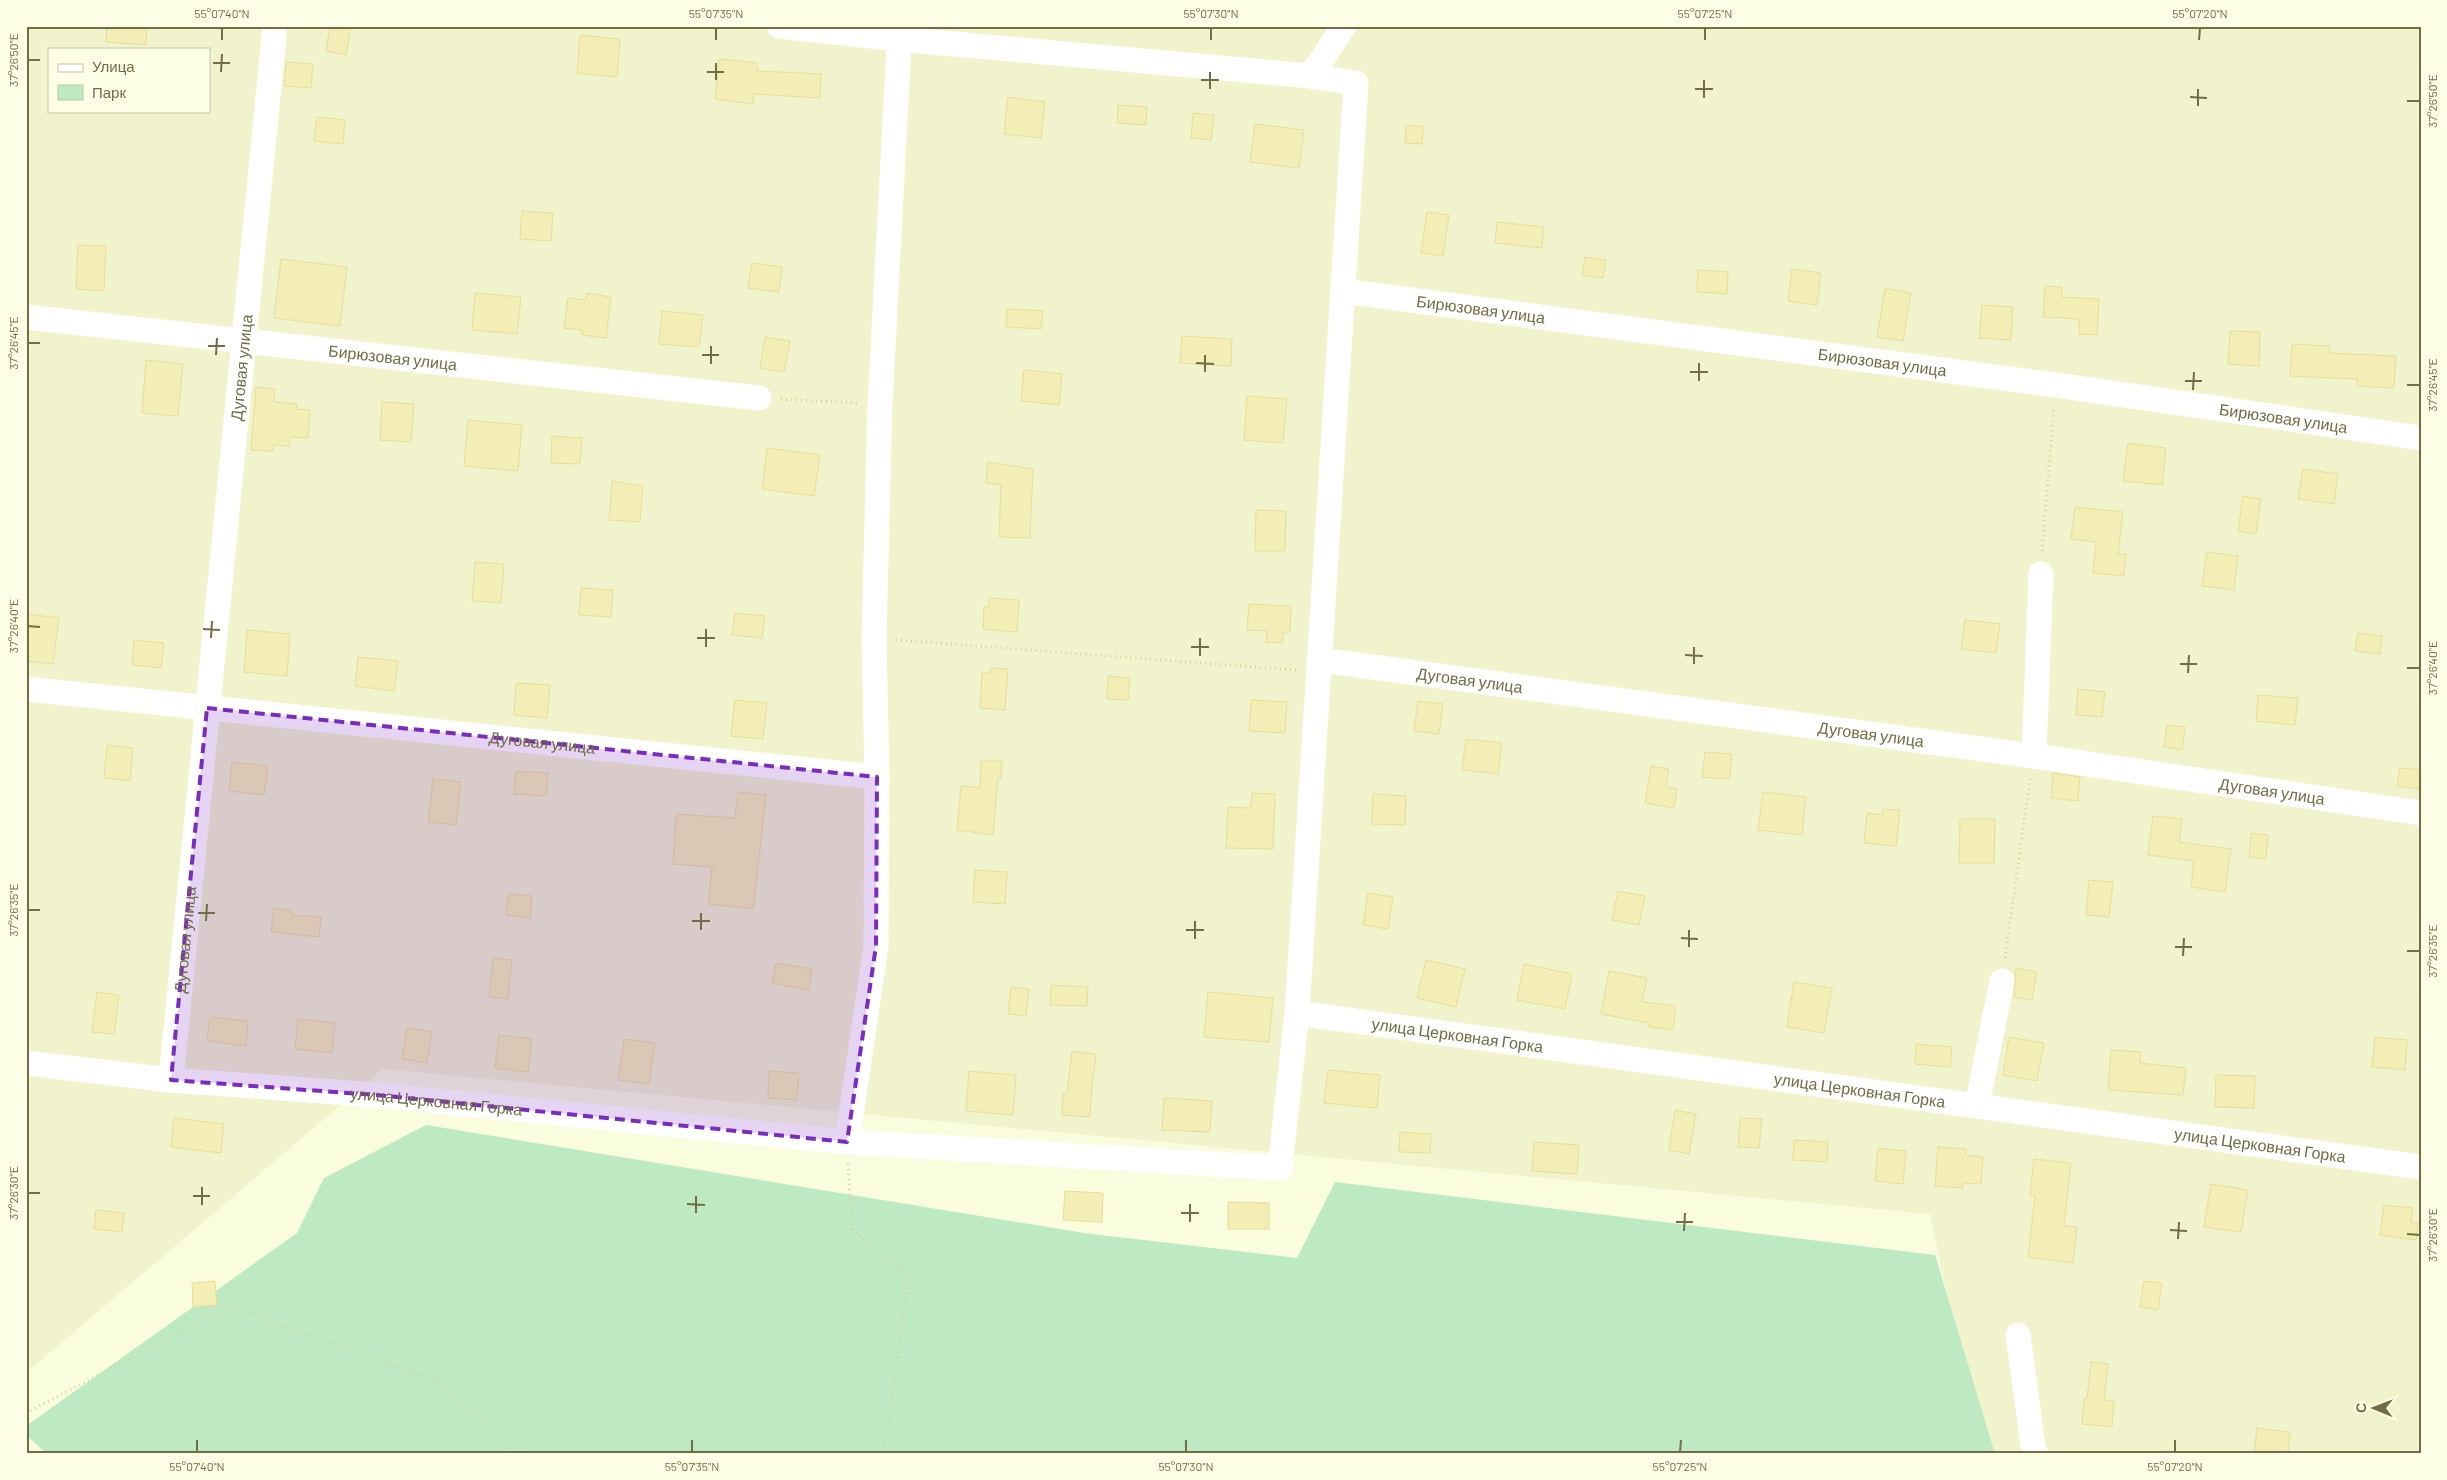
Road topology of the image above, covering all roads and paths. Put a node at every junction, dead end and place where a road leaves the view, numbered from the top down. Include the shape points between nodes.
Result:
1 (275, 26) edge
2 (779, 26) edge
3 (1344, 26) edge
4 (899, 33) edge
5 (1311, 76) junction
6 (1343, 291) junction
7 (26, 317) edge
8 (243, 340) junction
9 (2056, 385) junction
10 (759, 398) joint
11 (880, 404) junction
12 (2421, 438) edge
13 (2041, 574) joint
14 (874, 639) junction
15 (1320, 666) junction
16 (26, 689) edge
17 (207, 708) junction
18 (2034, 756) junction
19 (877, 778) junction
20 (2421, 813) edge
21 (2002, 981) joint
22 (1297, 1013) junction
23 (26, 1063) edge
24 (170, 1080) junction
25 (1976, 1106) junction
26 (847, 1142) junction
27 (2421, 1167) edge
28 (2018, 1336) dead end
29 (26, 1413) edge
30 (517, 1454) edge
31 (884, 1454) edge
32 (2035, 1454) edge

1 - 8 street, Дуговая улица
2 - 4 street
3 - 5 street
4 - 5 street
4 - 11 street
5 - 6 street via 1356,82
6 - 9 street, Бирюзовая улица
6 - 15 street
7 - 8 street, Бирюзовая улица
8 - 10 street, Бирюзовая улица
8 - 17 street, Дуговая улица
9 - 12 street, Бирюзовая улица
9 - 13 path
10 - 11 path
11 - 14 street
13 - 18 street
14 - 15 path
14 - 19 street
15 - 18 street, Дуговая улица
15 - 22 street
16 - 17 street, Дуговая улица
17 - 19 street, Дуговая улица
17 - 24 street, Дуговая улица
18 - 20 street, Дуговая улица
18 - 21 path
19 - 26 street via 876,946
21 - 25 street
22 - 25 street, улица Церковная Горка
22 - 26 street, улица Церковная Горка via 1280,1168
23 - 24 street, улица Церковная Горка
24 - 26 street, улица Церковная Горка via 376,1095
25 - 27 street, улица Церковная Горка
26 - 31 path via 852,1230 908,1277
28 - 32 street
29 - 30 path via 228,1306 440,1382

